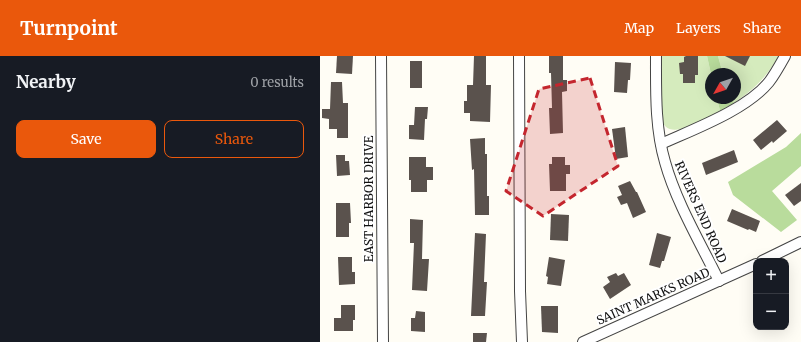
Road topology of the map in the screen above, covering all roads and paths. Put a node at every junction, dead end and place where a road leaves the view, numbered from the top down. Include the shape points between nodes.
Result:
1 (381, 56) edge
2 (519, 56) edge
3 (656, 56) edge
4 (785, 56) edge
5 (661, 144) junction
6 (801, 242) edge
7 (768, 258) edge
8 (753, 265) edge
9 (719, 281) junction
10 (383, 342) edge
11 (522, 342) edge
12 (583, 342) edge

1 - 10 street, EAST HARBOR DRIVE
2 - 11 street
3 - 5 street, RIVERS END ROAD via 657,112
4 - 5 street via 770,82 755,95 724,115
5 - 9 street, RIVERS END ROAD via 676,193
6 - 7 street
8 - 9 street, SAINT MARKS ROAD
9 - 12 street, SAINT MARKS ROAD

